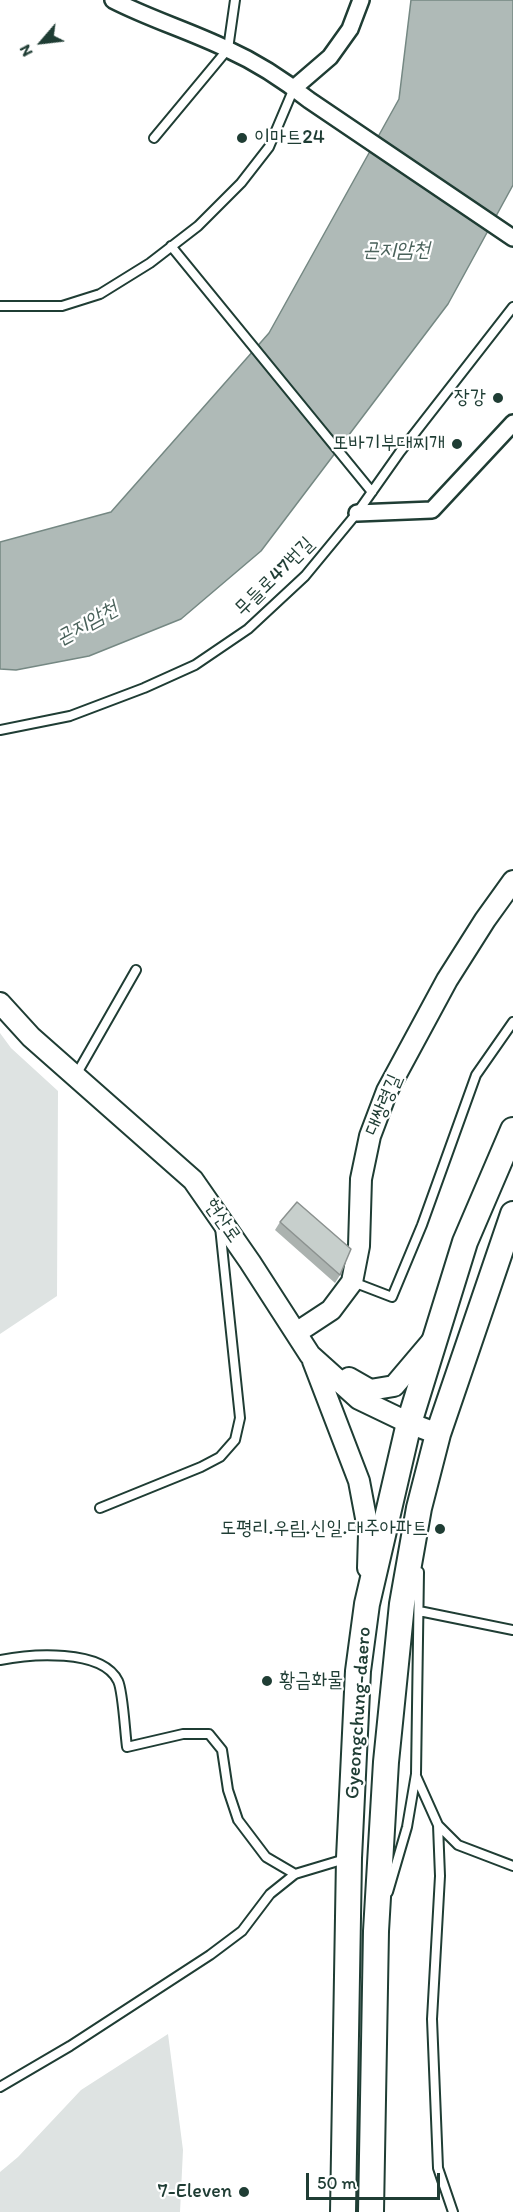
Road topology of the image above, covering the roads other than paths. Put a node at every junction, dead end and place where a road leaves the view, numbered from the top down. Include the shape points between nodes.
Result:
1 (113, 0) edge
2 (235, 0) edge
3 (361, 0) edge
4 (228, 49) junction
5 (294, 88) junction
6 (154, 138) dead end
7 (513, 238) edge
8 (171, 246) junction
9 (0, 306) edge
10 (513, 307) edge
11 (513, 423) edge
12 (372, 492) junction
13 (357, 513) junction
14 (0, 730) edge
15 (513, 881) edge
16 (136, 970) dead end
17 (0, 1003) edge
18 (513, 1022) edge
19 (75, 1076) junction
20 (513, 1130) edge
21 (218, 1214) junction
22 (513, 1215) edge
23 (508, 1246) edge
24 (352, 1282) junction
25 (296, 1333) junction
26 (436, 1336) junction
27 (310, 1355) junction
28 (409, 1423) junction
29 (438, 1434) junction
30 (100, 1508) dead end
31 (419, 1508) junction
32 (367, 1604) junction
33 (418, 1611) junction
34 (513, 1629) edge
35 (0, 1660) edge
36 (416, 1774) junction
37 (438, 1825) junction
38 (349, 1858) junction
39 (513, 1866) edge
40 (295, 1875) junction
41 (376, 1931) junction
42 (0, 2087) edge
43 (343, 2212) edge
44 (371, 2212) edge
45 (453, 2212) edge

1 - 4 street
2 - 4 lane
3 - 5 street via 350,29 330,57
4 - 5 street
4 - 6 lane
5 - 7 street
5 - 8 lane via 269,147 241,183 198,226
8 - 9 lane via 100,294 62,306
8 - 12 lane
10 - 12 lane, 무들로47번길
11 - 13 street via 432,510
12 - 13 lane, 무들로47번길
13 - 14 lane, 무들로47번길 via 305,576 248,629 195,665 70,716
15 - 24 street, 대쌍령길 via 447,980 383,1102 370,1136 361,1179 359,1246
16 - 19 lane
17 - 19 street, 현산로
18 - 24 lane via 476,1075 392,1297
19 - 21 street, 현산로 via 193,1180
20 - 26 main road, Gyeongchung-daero via 465,1242
21 - 25 street, 현산로
21 - 30 lane via 240,1418 235,1440 220,1457 201,1467
22 - 23 main road, Gyeongchung-daero
23 - 29 main road, Gyeongchung-daero
24 - 25 street, 대쌍령길 via 331,1310
25 - 27 street, 현산로
26 - 27 street via 394,1386 370,1390
26 - 28 main road, Gyeongchung-daero
27 - 28 street, 현산로 via 359,1399
27 - 32 street via 359,1481 369,1534
28 - 29 street, 현산로
28 - 32 main road, Gyeongchung-daero
29 - 31 main road, Gyeongchung-daero
31 - 33 lane
31 - 41 main road, Gyeongchung-daero via 401,1615 386,1762
32 - 38 main road, Gyeongchung-daero via 357,1671
33 - 34 lane
33 - 36 lane
35 - 40 lane via 25,1655 82,1658 107,1668 119,1682 127,1747 183,1734 209,1734 222,1750 228,1790 238,1820 266,1857
36 - 37 lane
36 - 41 lane via 407,1827
37 - 39 lane via 458,1845
37 - 45 lane via 440,1876 432,2019 438,2168
38 - 40 lane
38 - 43 main road, Gyeongchung-daero
40 - 42 lane via 270,1894 242,1931 210,1955
41 - 44 main road, Gyeongchung-daero

